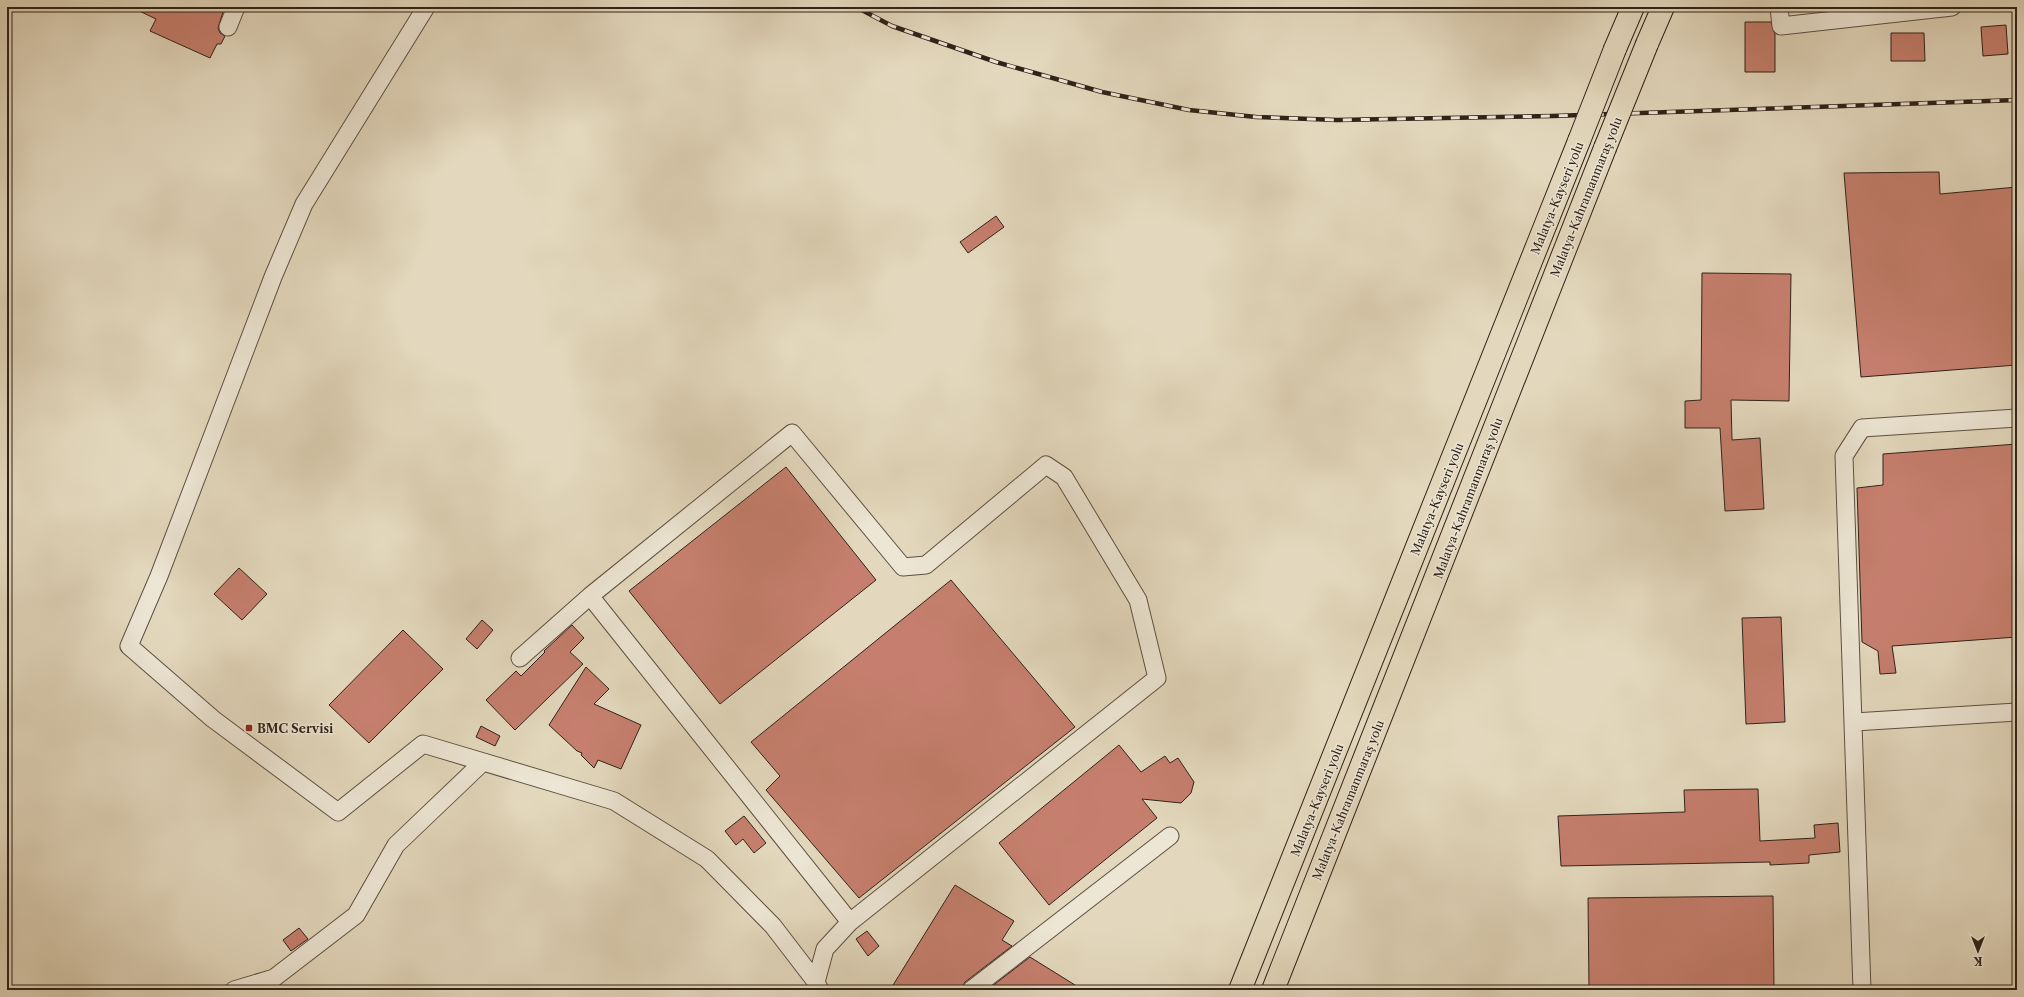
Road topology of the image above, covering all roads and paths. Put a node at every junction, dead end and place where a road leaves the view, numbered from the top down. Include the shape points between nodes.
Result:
1 (236, 7) edge
2 (426, 7) edge
3 (1633, 7) edge
4 (1663, 7) edge
5 (1779, 7) edge
6 (1952, 7) edge
7 (228, 27) dead end
8 (2017, 418) edge
9 (590, 596) junction
10 (520, 658) dead end
11 (2017, 712) edge
12 (1854, 722) junction
13 (483, 762) junction
14 (1170, 836) dead end
15 (850, 922) junction
16 (818, 986) edge
17 (234, 990) edge
18 (972, 990) edge
19 (1240, 990) edge
20 (1273, 990) edge
21 (1862, 990) edge

1 - 7 street
2 - 13 street via 304,204 129,646 213,719 338,812 423,744
3 - 19 highway, Malatya-Kayseri yolu, bridge
4 - 20 highway, Malatya-Kahramanmaraş yolu, bridge
5 - 6 street via 1781,26
8 - 12 street via 1862,428 1844,456
9 - 10 street
9 - 15 street
9 - 15 street via 792,433 903,567 926,565 1046,465 1064,477 1138,600 1157,678
11 - 12 street
12 - 21 street
13 - 16 street via 614,801 707,859 773,926
13 - 17 street via 396,845 356,915 274,978
14 - 18 street
15 - 16 street via 825,950

